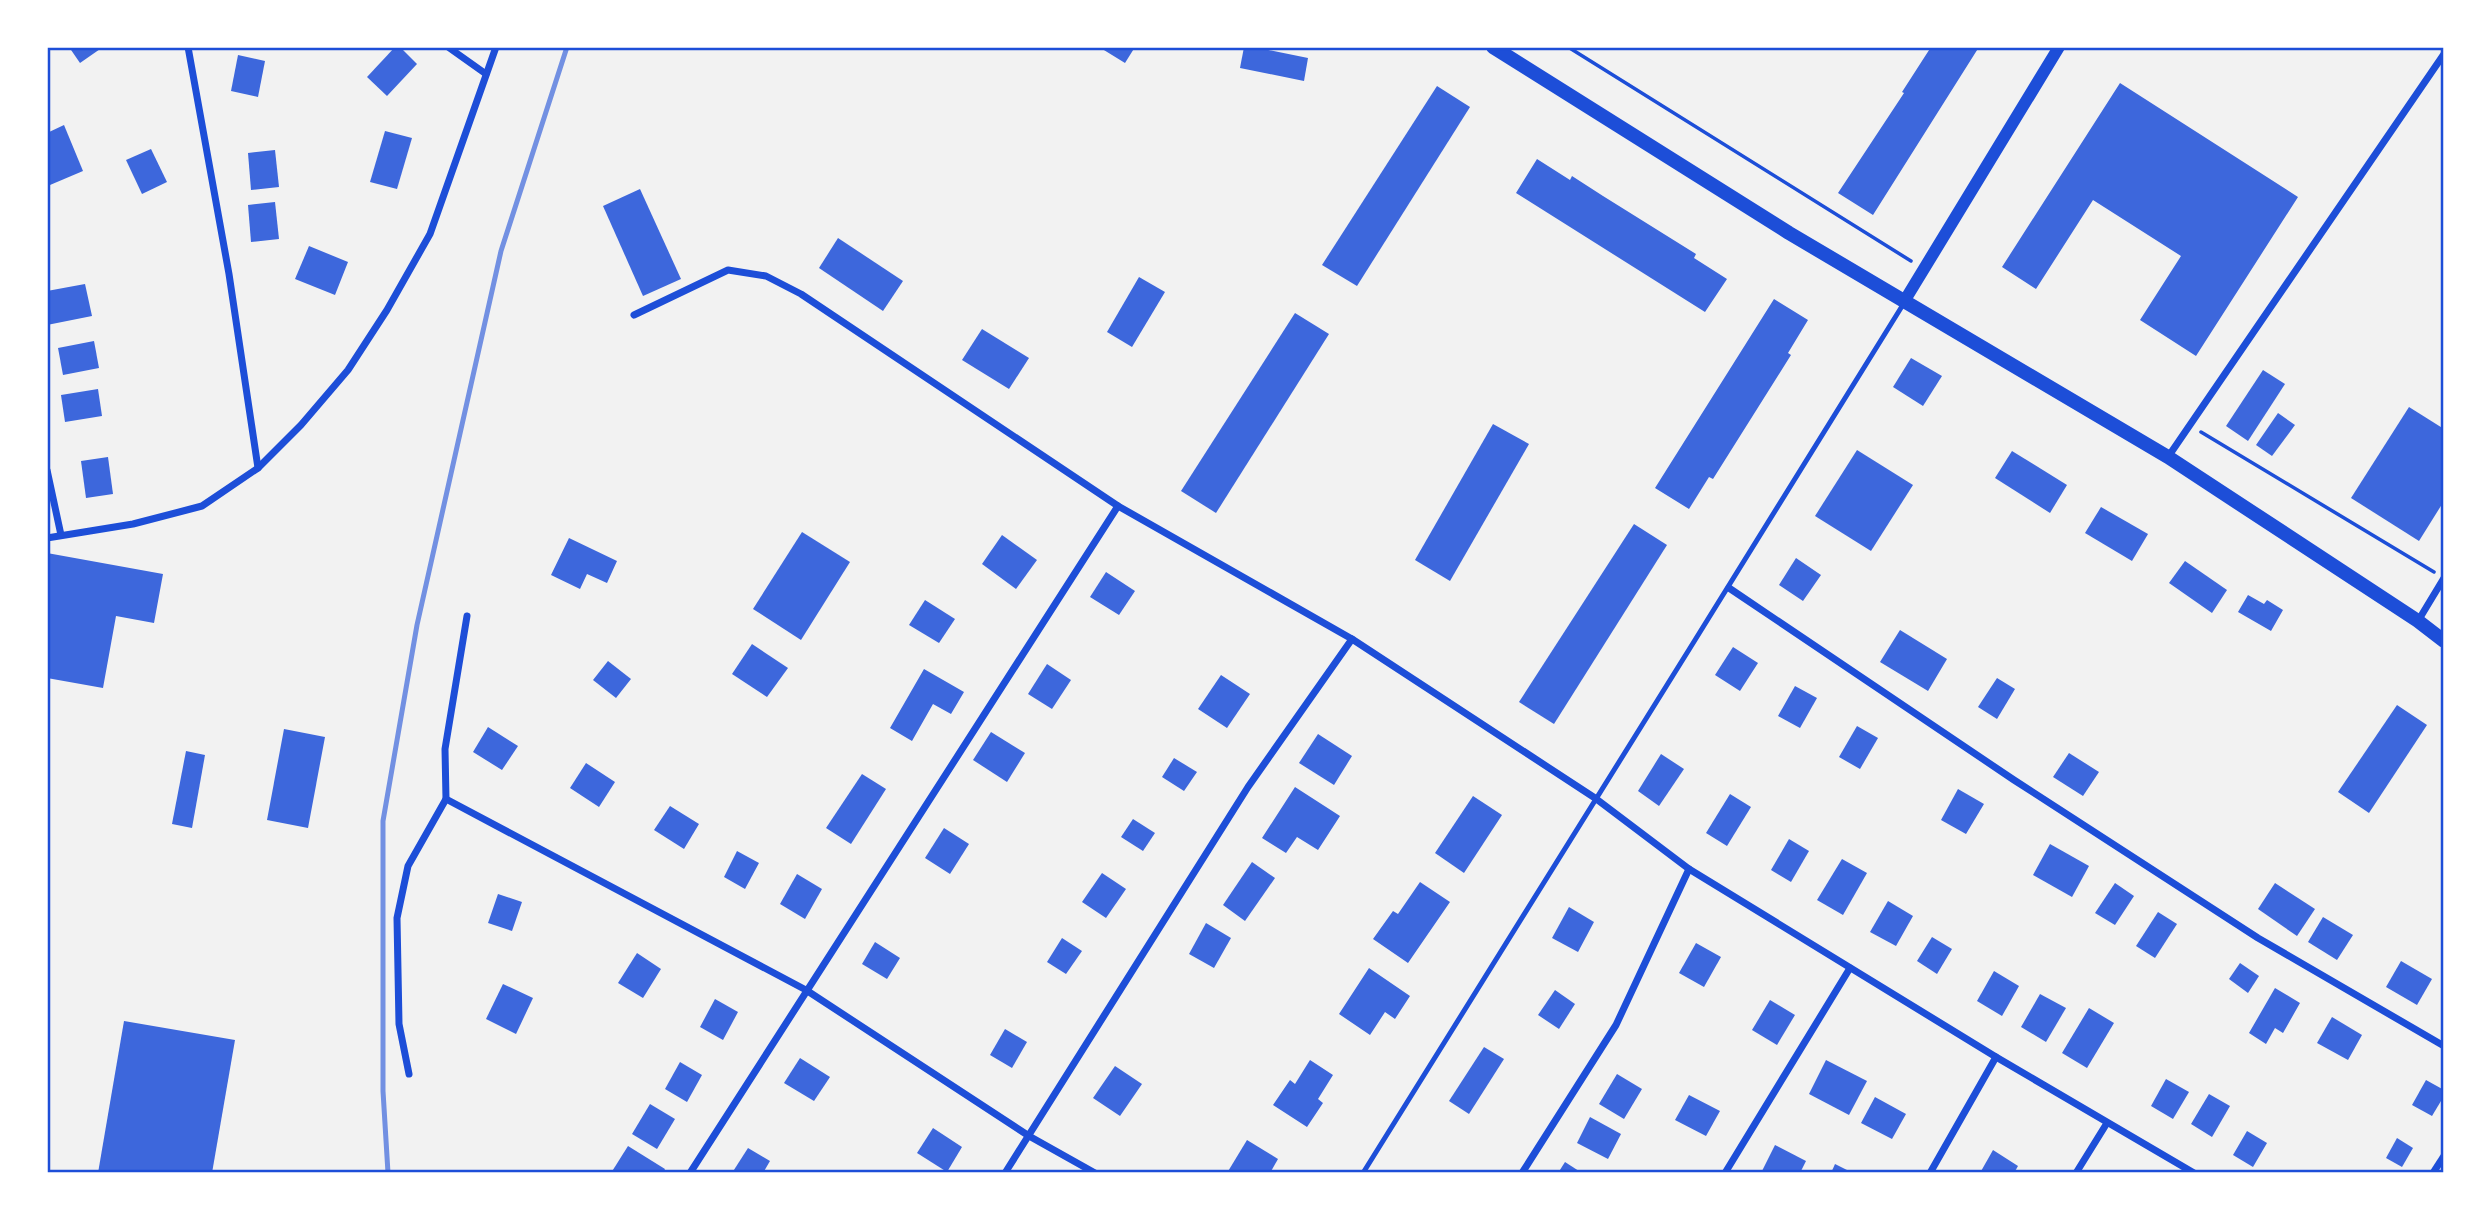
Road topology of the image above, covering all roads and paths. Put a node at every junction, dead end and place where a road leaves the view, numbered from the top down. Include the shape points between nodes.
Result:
1 (188, 47) edge
2 (448, 47) edge
3 (496, 47) edge
4 (1493, 47) edge
5 (1567, 47) edge
6 (2059, 47) edge
7 (2444, 54) edge
8 (486, 74) junction
9 (1924, 270) junction
10 (1905, 300) junction
11 (634, 315) dead end
12 (2190, 426) junction
13 (2168, 457) junction
14 (258, 468) junction
15 (47, 470) edge
16 (1118, 506) junction
17 (61, 535) junction
18 (47, 538) edge
19 (2444, 578) edge
20 (1729, 589) junction
21 (467, 616) dead end
22 (2418, 621) junction
23 (1352, 639) junction
24 (2444, 641) edge
25 (1595, 798) junction
26 (446, 799) junction
27 (1689, 869) junction
28 (1850, 968) junction
29 (806, 990) junction
30 (2444, 1046) edge
31 (1996, 1057) junction
32 (409, 1074) dead end
33 (2107, 1123) junction
34 (1029, 1136) junction
35 (2444, 1156) edge
36 (690, 1173) edge
37 (1005, 1173) edge
38 (1095, 1173) edge
39 (1363, 1173) edge
40 (1522, 1173) edge
41 (1725, 1173) edge
42 (1930, 1173) edge
43 (2076, 1173) edge
44 (2194, 1173) edge
45 (2434, 1173) edge

1 - 14 street
2 - 8 street
3 - 8 street
4 - 10 main road
5 - 9 path
6 - 9 street
7 - 12 street
8 - 14 street via 430,234 387,310 348,370
9 - 10 street
10 - 13 main road
10 - 20 lane
11 - 16 street via 728,270 766,276 801,294
12 - 13 street
12 - 19 path
13 - 22 main road
14 - 17 street via 202,506 133,524
15 - 17 street
16 - 23 street
16 - 29 street
17 - 18 street
19 - 22 street
20 - 25 lane
20 - 30 street via 2258,938
21 - 26 street via 445,750
22 - 24 main road
23 - 25 street
23 - 34 street via 1248,787
25 - 27 street
25 - 39 lane
26 - 29 street
26 - 32 street via 408,866 397,918 399,1024
27 - 28 street
27 - 40 street via 1616,1025
28 - 31 street
28 - 41 street
29 - 34 street
29 - 36 street
31 - 33 street
31 - 42 street
33 - 43 street
33 - 44 street
34 - 37 street
34 - 38 street
35 - 45 street

